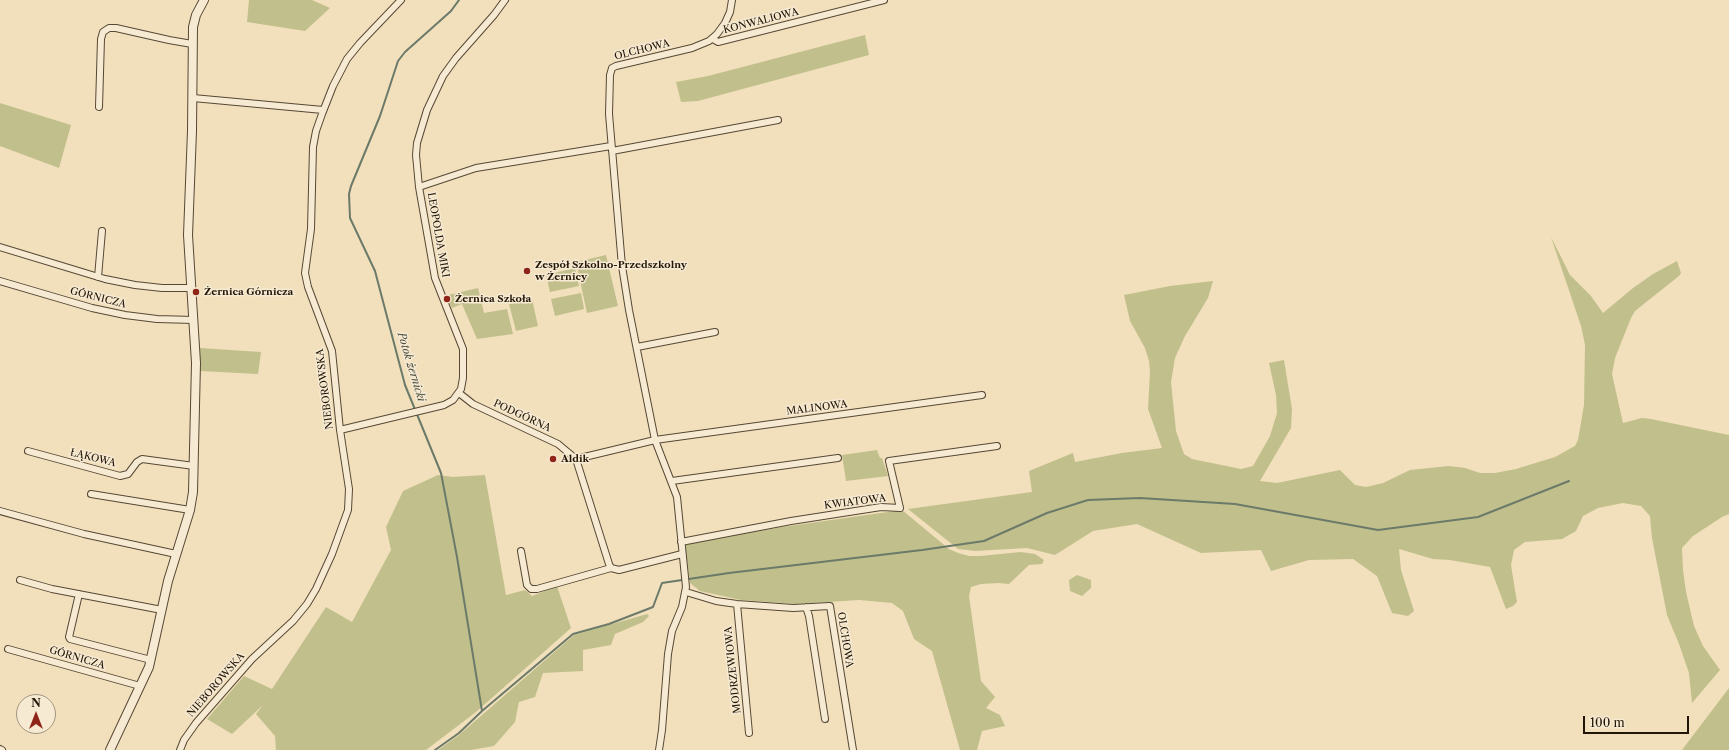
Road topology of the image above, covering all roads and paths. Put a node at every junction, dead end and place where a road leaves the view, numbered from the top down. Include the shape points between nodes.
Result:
1 (204, 0) edge
2 (401, 0) edge
3 (505, 0) edge
4 (733, 0) edge
5 (884, 0) edge
6 (713, 39) junction
7 (192, 44) junction
8 (193, 98) junction
9 (100, 107) dead end
10 (323, 110) junction
11 (778, 120) dead end
12 (612, 148) junction
13 (419, 187) junction
14 (102, 231) dead end
15 (0, 247) edge
16 (98, 276) junction
17 (0, 281) edge
18 (191, 288) junction
19 (194, 320) junction
20 (716, 332) dead end
21 (637, 347) junction
22 (459, 393) junction
23 (982, 395) dead end
24 (340, 430) junction
25 (656, 440) junction
26 (997, 446) dead end
27 (28, 451) dead end
28 (838, 458) dead end
29 (576, 459) junction
30 (194, 466) junction
31 (672, 481) junction
32 (91, 494) dead end
33 (190, 510) junction
34 (0, 511) edge
35 (681, 542) junction
36 (521, 551) dead end
37 (176, 554) junction
38 (682, 554) junction
39 (611, 568) junction
40 (20, 580) dead end
41 (686, 592) junction
42 (79, 594) junction
43 (737, 604) junction
44 (806, 607) junction
45 (162, 610) junction
46 (8, 649) dead end
47 (151, 660) junction
48 (140, 686) junction
49 (825, 719) dead end
50 (750, 733) dead end
51 (110, 750) edge
52 (180, 750) edge
53 (658, 750) edge
54 (853, 750) edge

1 - 7 street via 196,15
2 - 10 street, NIEBOROWSKA via 349,55
3 - 13 street, LEOPOLDA MIKI via 456,58 443,76 430,102 417,143
4 - 6 street via 728,18
5 - 6 street, KONWALIOWA via 718,42
6 - 12 street, OLCHOWA via 692,48 612,68 609,102
7 - 8 street
7 - 9 street via 108,28 100,39
8 - 10 street
8 - 18 street via 188,242
10 - 24 street, NIEBOROWSKA via 313,147 312,229 305,273 331,347
11 - 12 street
12 - 13 street via 476,168
12 - 21 street, OLCHOWA via 622,266
13 - 22 street, LEOPOLDA MIKI via 435,278 463,348 463,378
14 - 16 street
15 - 16 street, GÓRNICZA
16 - 18 street, GÓRNICZA via 135,285
17 - 19 street, GÓRNICZA via 125,315
18 - 19 street
19 - 30 street
20 - 21 street
21 - 25 street, OLCHOWA
22 - 24 street via 449,403
22 - 29 street, PODGÓRNA via 473,404 558,444
23 - 25 street, MALINOWA
24 - 52 street, NIEBOROWSKA via 349,489 348,510 316,589 293,621 252,659 196,723
25 - 29 street
25 - 31 street, OLCHOWA
26 - 35 street, KWIATOWA via 889,461 900,508 881,507
27 - 30 street, ŁĄKOWA via 120,476 128,474 142,459
28 - 31 street
29 - 39 street
30 - 33 street
31 - 35 street, OLCHOWA via 678,504
32 - 33 street
33 - 37 street
34 - 37 street via 84,534
35 - 38 street, OLCHOWA
36 - 39 street via 527,585 531,589
37 - 45 street
38 - 39 street via 619,570
38 - 41 street, OLCHOWA
40 - 42 street
41 - 43 street, OLCHOWA
41 - 53 street, OLCHOWA via 672,631
42 - 45 street
42 - 47 street, GÓRNICZA via 70,639
43 - 44 street, OLCHOWA
43 - 50 street, MODRZEWIOWA
44 - 49 street
44 - 54 street, OLCHOWA via 830,606
45 - 47 street
46 - 48 street, GÓRNICZA
47 - 48 street
48 - 51 street

